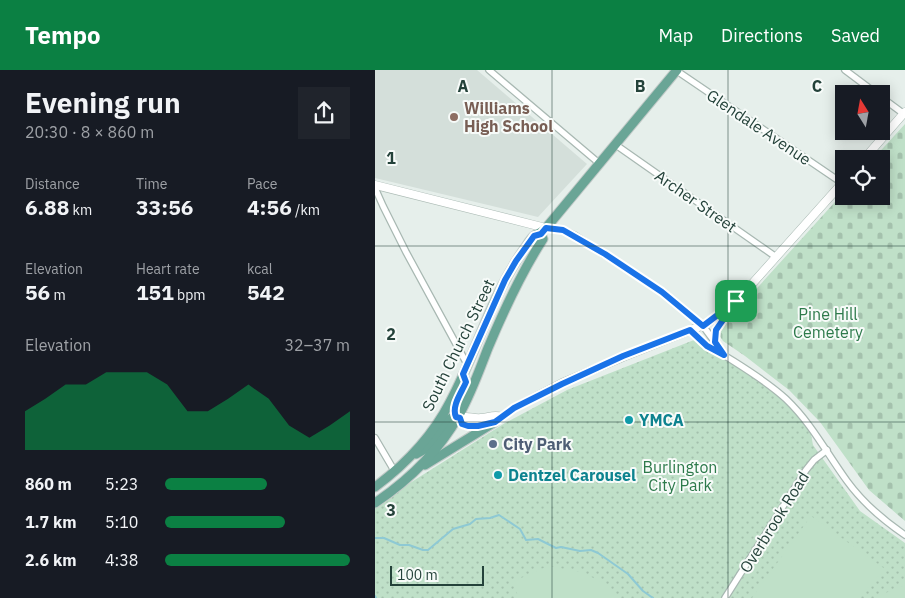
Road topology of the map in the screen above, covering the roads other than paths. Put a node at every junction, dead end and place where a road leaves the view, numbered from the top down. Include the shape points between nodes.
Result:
1 (489, 70) edge
2 (501, 70) edge
3 (677, 70) edge
4 (845, 70) edge
5 (496, 76) junction
6 (865, 85) edge
7 (890, 103) edge
8 (904, 113) edge
9 (616, 145) junction
10 (872, 150) edge
11 (599, 164) junction
12 (835, 177) edge
13 (375, 186) edge
14 (835, 191) edge
15 (543, 231) junction
16 (776, 257) junction
17 (736, 301) junction
18 (703, 326) junction
19 (690, 330) junction
20 (715, 342) junction
21 (724, 355) junction
22 (467, 364) junction
23 (463, 374) junction
24 (458, 418) junction
25 (498, 420) junction
26 (375, 438) edge
27 (827, 450) junction
28 (411, 457) junction
29 (418, 468) junction
30 (395, 472) junction
31 (375, 487) edge
32 (375, 503) edge
33 (905, 535) edge
34 (725, 598) edge

1 - 5 street
2 - 5 street
3 - 9 main road, South Church Street
3 - 12 street, Glendale Avenue
4 - 6 street
5 - 11 street
7 - 8 street
8 - 10 street
9 - 11 main road, South Church Street
9 - 16 street, Archer Street
11 - 15 main road, South Church Street
13 - 15 street
13 - 22 street via 402,245
14 - 16 street
15 - 18 street via 563,230 605,254 662,292
15 - 22 main road, South Church Street via 534,236 505,280
15 - 24 main road, South Church Street via 543,239 513,291
16 - 17 street
17 - 18 street
17 - 20 street via 716,330
18 - 19 street
18 - 20 street
19 - 21 street via 707,346
19 - 25 street via 562,384 514,408
20 - 21 street
21 - 27 street via 785,399 809,424
22 - 23 main road, South Church Street
23 - 24 main road via 466,382 454,409
23 - 28 main road, South Church Street via 433,430
24 - 25 street via 468,426 486,425
24 - 28 main road via 449,420 425,449
24 - 29 main road, South Church Street
25 - 29 main road
26 - 30 street
27 - 33 street via 873,511
27 - 34 street, Overbrook Road via 806,470
28 - 30 main road, South Church Street
29 - 32 main road, South Church Street
30 - 31 main road, South Church Street

